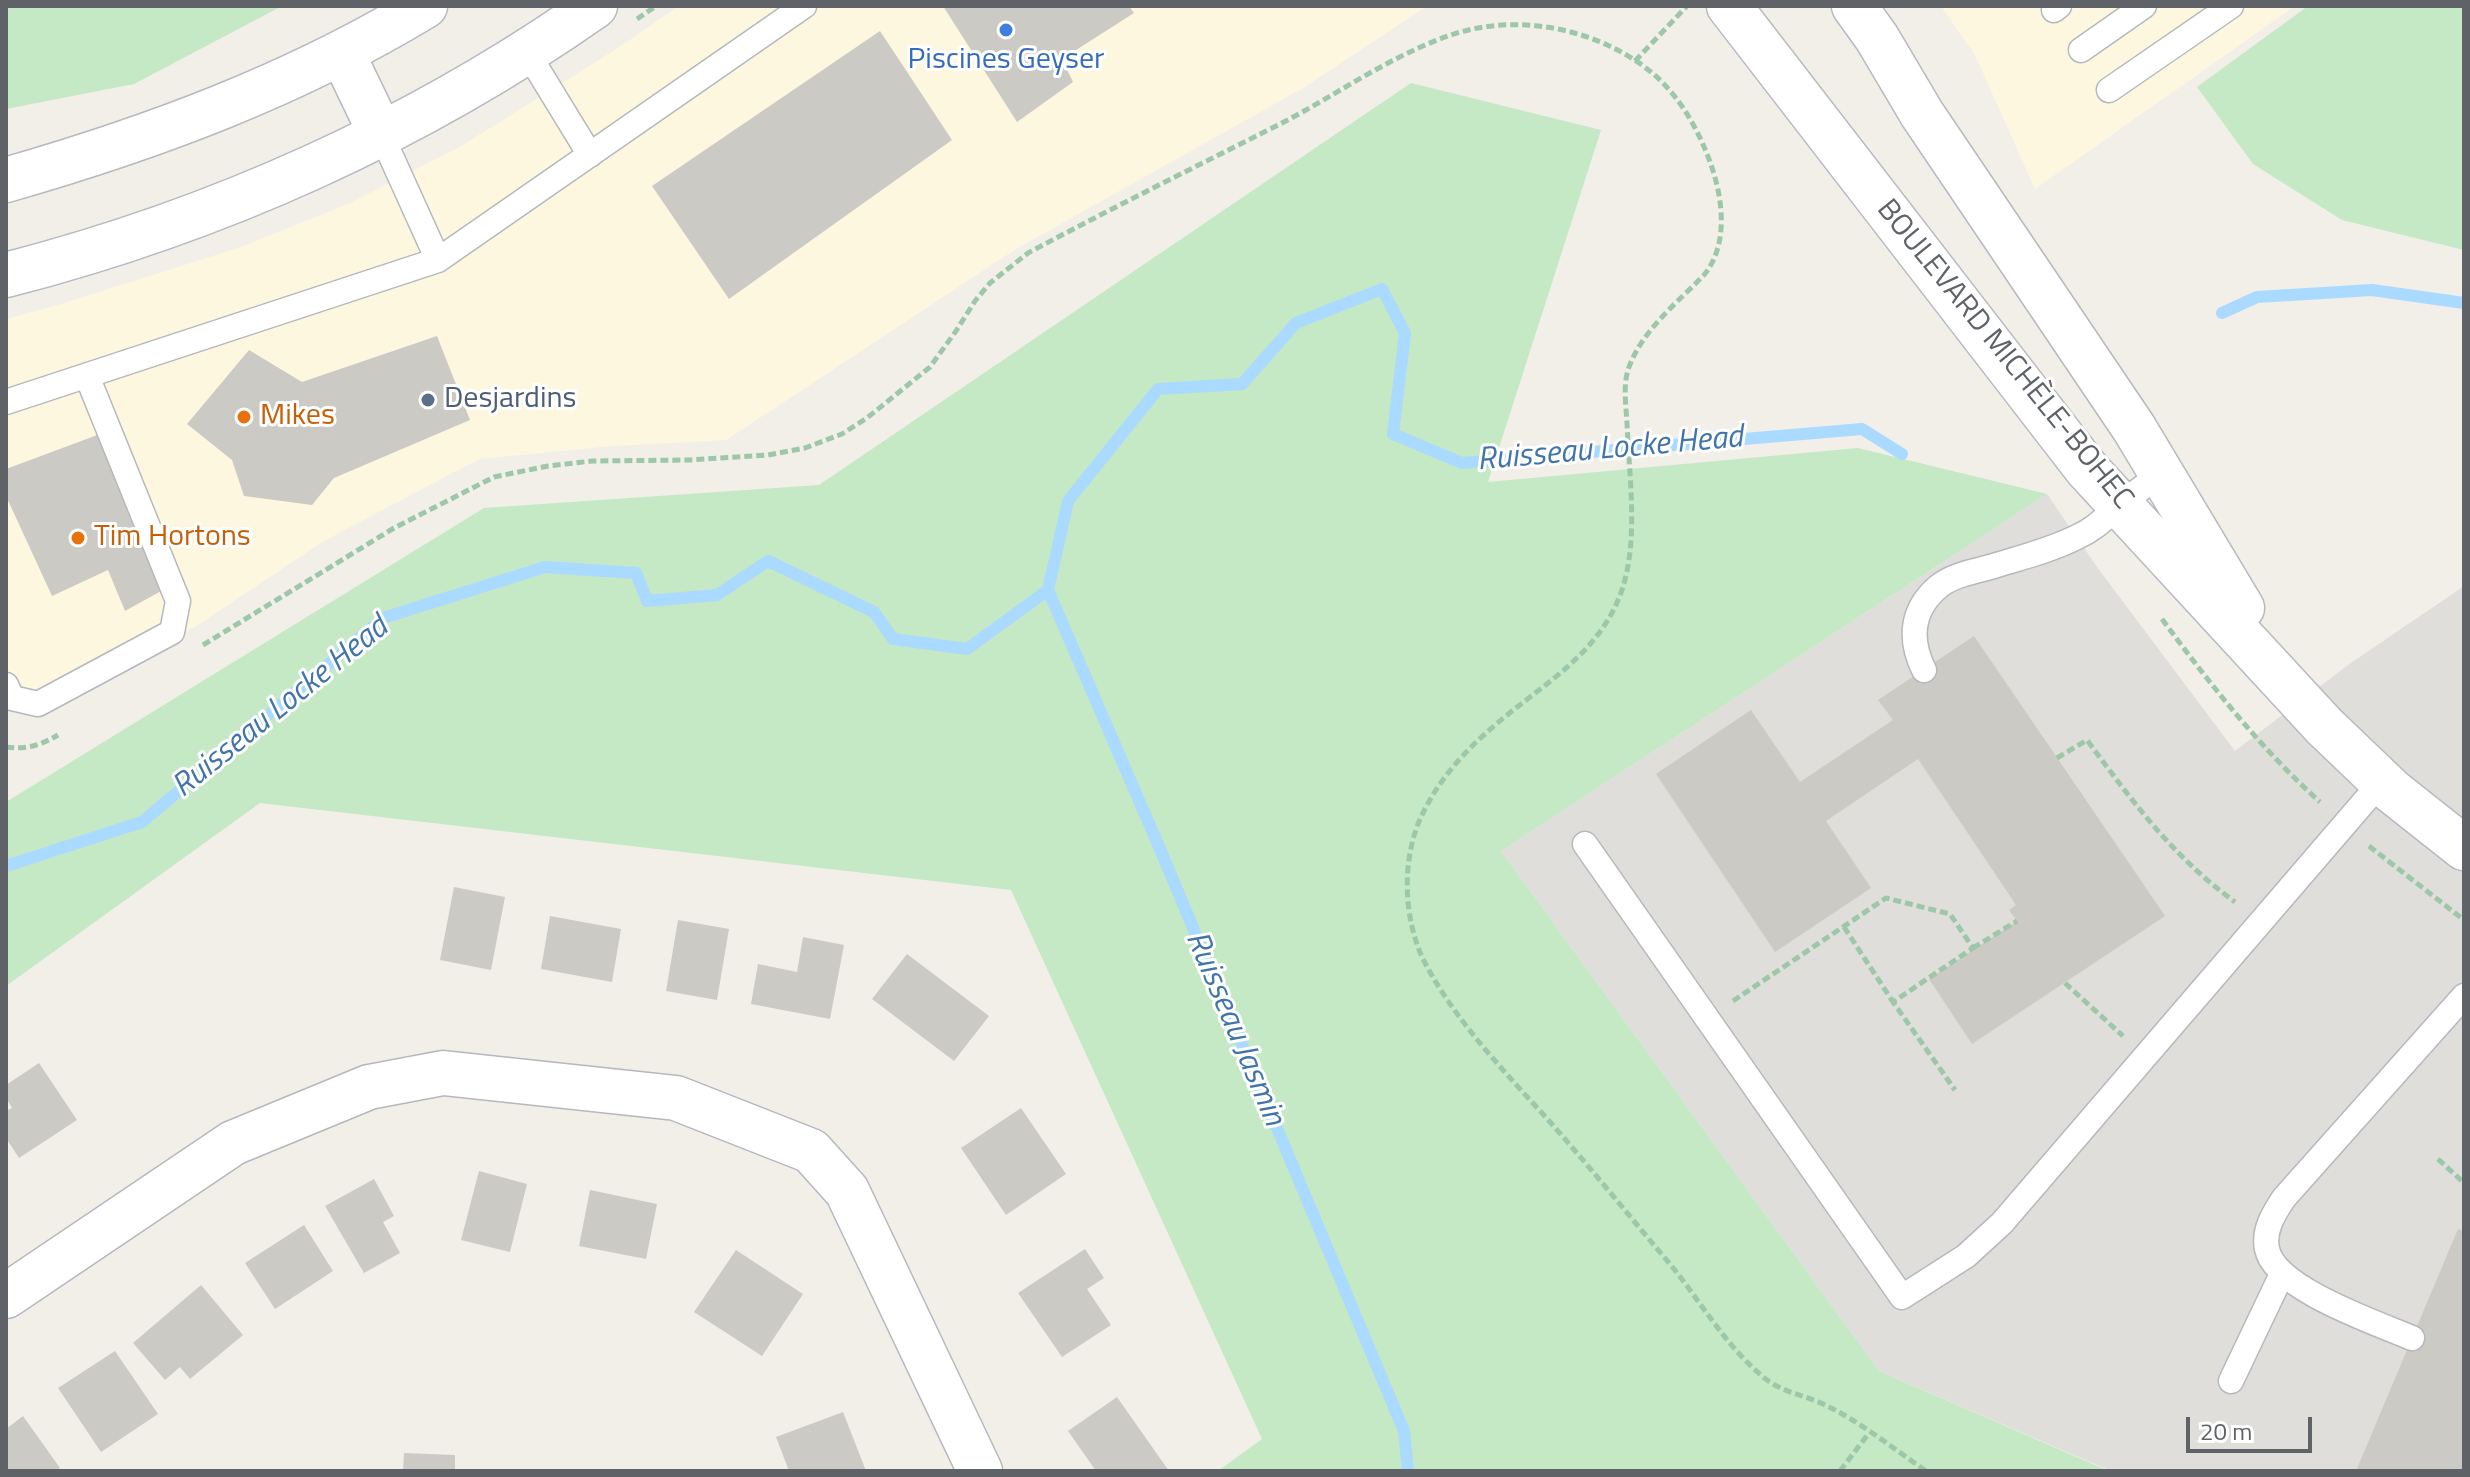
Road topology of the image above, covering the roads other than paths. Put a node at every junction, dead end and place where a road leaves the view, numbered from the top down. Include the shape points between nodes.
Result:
1 (425, 6) edge
2 (595, 6) edge
3 (804, 6) edge
4 (1729, 6) edge
5 (1854, 6) edge
6 (2144, 6) edge
7 (2231, 6) edge
8 (2081, 50) dead end
9 (527, 52) junction
10 (342, 53) junction
11 (2109, 90) dead end
12 (381, 134) junction
13 (590, 155) junction
14 (6, 180) edge
15 (438, 260) junction
16 (6, 275) edge
17 (87, 376) junction
18 (6, 402) edge
19 (2160, 474) junction
20 (2121, 505) junction
21 (1924, 670) dead end
22 (6, 685) edge
23 (2293, 692) junction
24 (2382, 781) junction
25 (1585, 844) dead end
26 (2464, 848) edge
27 (2464, 996) edge
28 (2455, 1024) edge
29 (2282, 1274) junction
30 (6, 1296) edge
31 (2412, 1338) dead end
32 (2231, 1381) dead end
33 (980, 1471) edge

1 - 10 street
2 - 9 street
3 - 13 lane
4 - 20 street, BOULEVARD MICHÈLE-BOHEC via 2086,468
5 - 19 street, BOULEVARD MICHÈLE-BOHEC
6 - 8 lane
7 - 11 lane
9 - 12 street
9 - 13 lane
10 - 12 street
10 - 14 street via 188,121
12 - 15 lane
12 - 16 street via 195,216
13 - 15 lane
15 - 17 lane
17 - 18 lane
17 - 22 lane via 178,601 172,632 38,704 12,698
19 - 20 lane
19 - 23 street, BOULEVARD MICHÈLE-BOHEC
20 - 21 lane via 2075,538 1939,585 1916,626 1914,650
20 - 23 street, BOULEVARD MICHÈLE-BOHEC
23 - 24 street, BOULEVARD MICHÈLE-BOHEC
24 - 25 lane via 2002,1223 1966,1256 1902,1297
24 - 26 street, BOULEVARD MICHÈLE-BOHEC
27 - 28 lane
28 - 29 lane via 2284,1198 2268,1226 2267,1252
29 - 31 lane via 2325,1300
29 - 32 lane
30 - 33 street via 233,1143 369,1087 443,1073 676,1098 811,1151 847,1191

